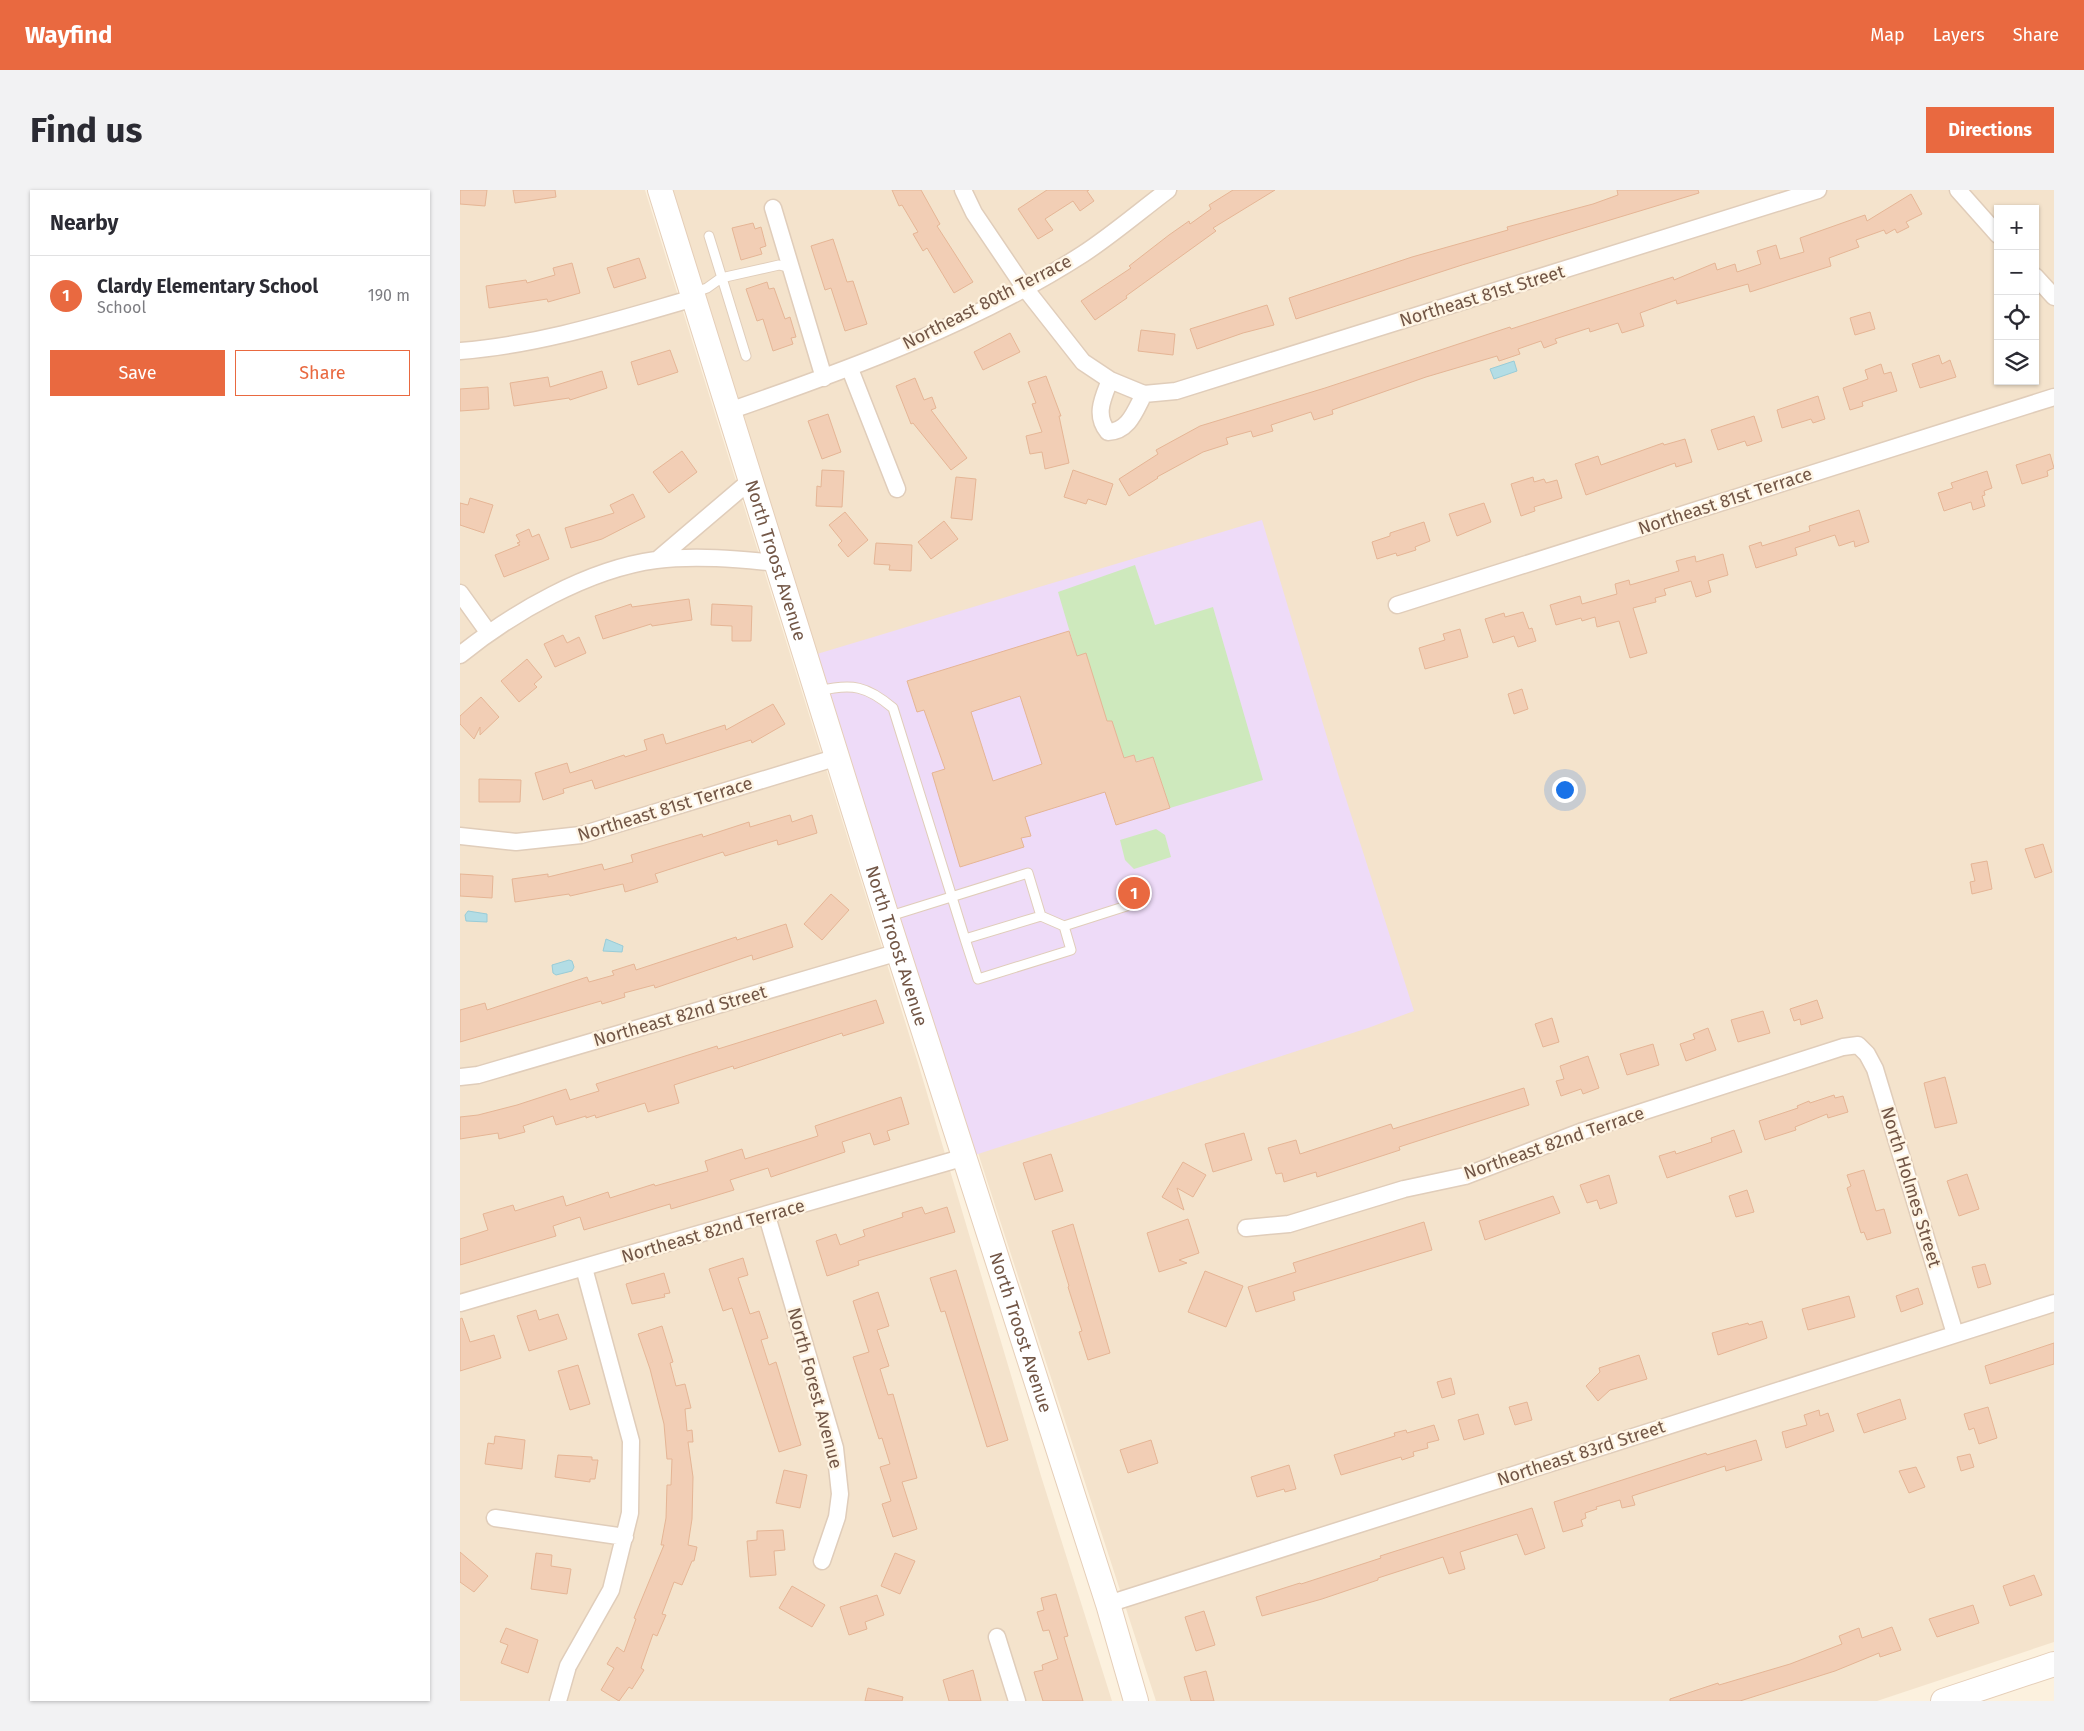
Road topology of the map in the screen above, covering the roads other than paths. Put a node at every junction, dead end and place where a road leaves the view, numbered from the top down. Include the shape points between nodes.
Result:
1 (660, 190) edge
2 (962, 190) edge
3 (1168, 190) edge
4 (1818, 190) edge
5 (1958, 190) edge
6 (773, 208) dead end
7 (1994, 230) edge
8 (709, 236) dead end
9 (791, 268) junction
10 (722, 278) junction
11 (2039, 280) edge
12 (1024, 287) junction
13 (693, 295) junction
14 (2054, 297) edge
15 (460, 351) edge
16 (746, 356) dead end
17 (850, 368) junction
18 (824, 378) junction
19 (1110, 380) junction
20 (1144, 394) junction
21 (2054, 397) edge
22 (729, 410) junction
23 (751, 480) junction
24 (897, 489) dead end
25 (656, 560) junction
26 (777, 563) junction
27 (460, 593) edge
28 (1397, 605) dead end
29 (488, 632) junction
30 (460, 655) edge
31 (817, 691) junction
32 (838, 757) junction
33 (460, 836) edge
34 (952, 897) junction
35 (1139, 902) dead end
36 (1041, 916) junction
37 (887, 917) junction
38 (1064, 926) junction
39 (965, 939) junction
40 (899, 952) junction
41 (1858, 1045) joint
42 (460, 1077) edge
43 (965, 1157) junction
44 (767, 1216) junction
45 (1246, 1228) dead end
46 (584, 1268) junction
47 (460, 1303) edge
48 (2054, 1303) edge
49 (1955, 1334) junction
50 (496, 1518) dead end
51 (625, 1537) junction
52 (822, 1562) dead end
53 (1108, 1604) junction
54 (997, 1638) dead end
55 (2054, 1664) edge
56 (558, 1701) edge
57 (1017, 1701) edge
58 (1136, 1701) edge
59 (1943, 1701) edge

1 - 13 street, North Troost Avenue
2 - 12 street
3 - 12 street, Northeast 80th Terrace via 1083,254
4 - 20 street, Northeast 81st Street via 1185,388
5 - 7 street
6 - 9 street
8 - 10 lane
9 - 10 lane via 779,265
9 - 18 street
10 - 13 lane
10 - 16 lane
11 - 14 street
12 - 17 street, Northeast 80th Terrace via 926,336
12 - 19 street via 1083,362
13 - 15 street via 606,324 534,342
13 - 22 street, North Troost Avenue
17 - 18 street, Northeast 80th Terrace
17 - 24 street
18 - 22 street, Northeast 80th Terrace
19 - 20 street
19 - 20 street via 1101,402 1100,416 1108,432 1118,431 1128,424
21 - 28 street, Northeast 81st Terrace
22 - 23 street, North Troost Avenue
23 - 25 street
23 - 26 street, North Troost Avenue
25 - 26 street via 698,557
25 - 29 street via 601,575 552,596
26 - 31 street, North Troost Avenue
27 - 29 street
29 - 30 street
31 - 32 street, North Troost Avenue
31 - 34 lane via 856,686 877,694 893,708
32 - 33 street, Northeast 81st Terrace via 581,835 516,842
32 - 37 street, North Troost Avenue
34 - 36 lane via 1028,873
34 - 37 lane
34 - 39 lane
35 - 38 lane
36 - 38 lane
36 - 39 lane
37 - 40 street, North Troost Avenue
38 - 39 lane via 1071,950 978,979
40 - 42 street, Northeast 82nd Street via 478,1075
40 - 43 street, North Troost Avenue
41 - 45 street, Northeast 82nd Terrace via 1843,1047 1583,1131 1465,1176 1404,1189 1289,1224
41 - 49 street, North Holmes Street via 1875,1069
43 - 44 street, Northeast 82nd Terrace
43 - 53 street, North Troost Avenue
44 - 46 street, Northeast 82nd Terrace
44 - 52 street, North Forest Avenue via 838,1463 840,1494 837,1517
46 - 47 street, Northeast 82nd Terrace
46 - 51 street via 631,1441 630,1513
48 - 49 street, Northeast 83rd Street
49 - 53 street, Northeast 83rd Street
50 - 51 street
51 - 56 street via 611,1590 568,1666
53 - 58 street, North Troost Avenue
54 - 57 street
55 - 59 street

